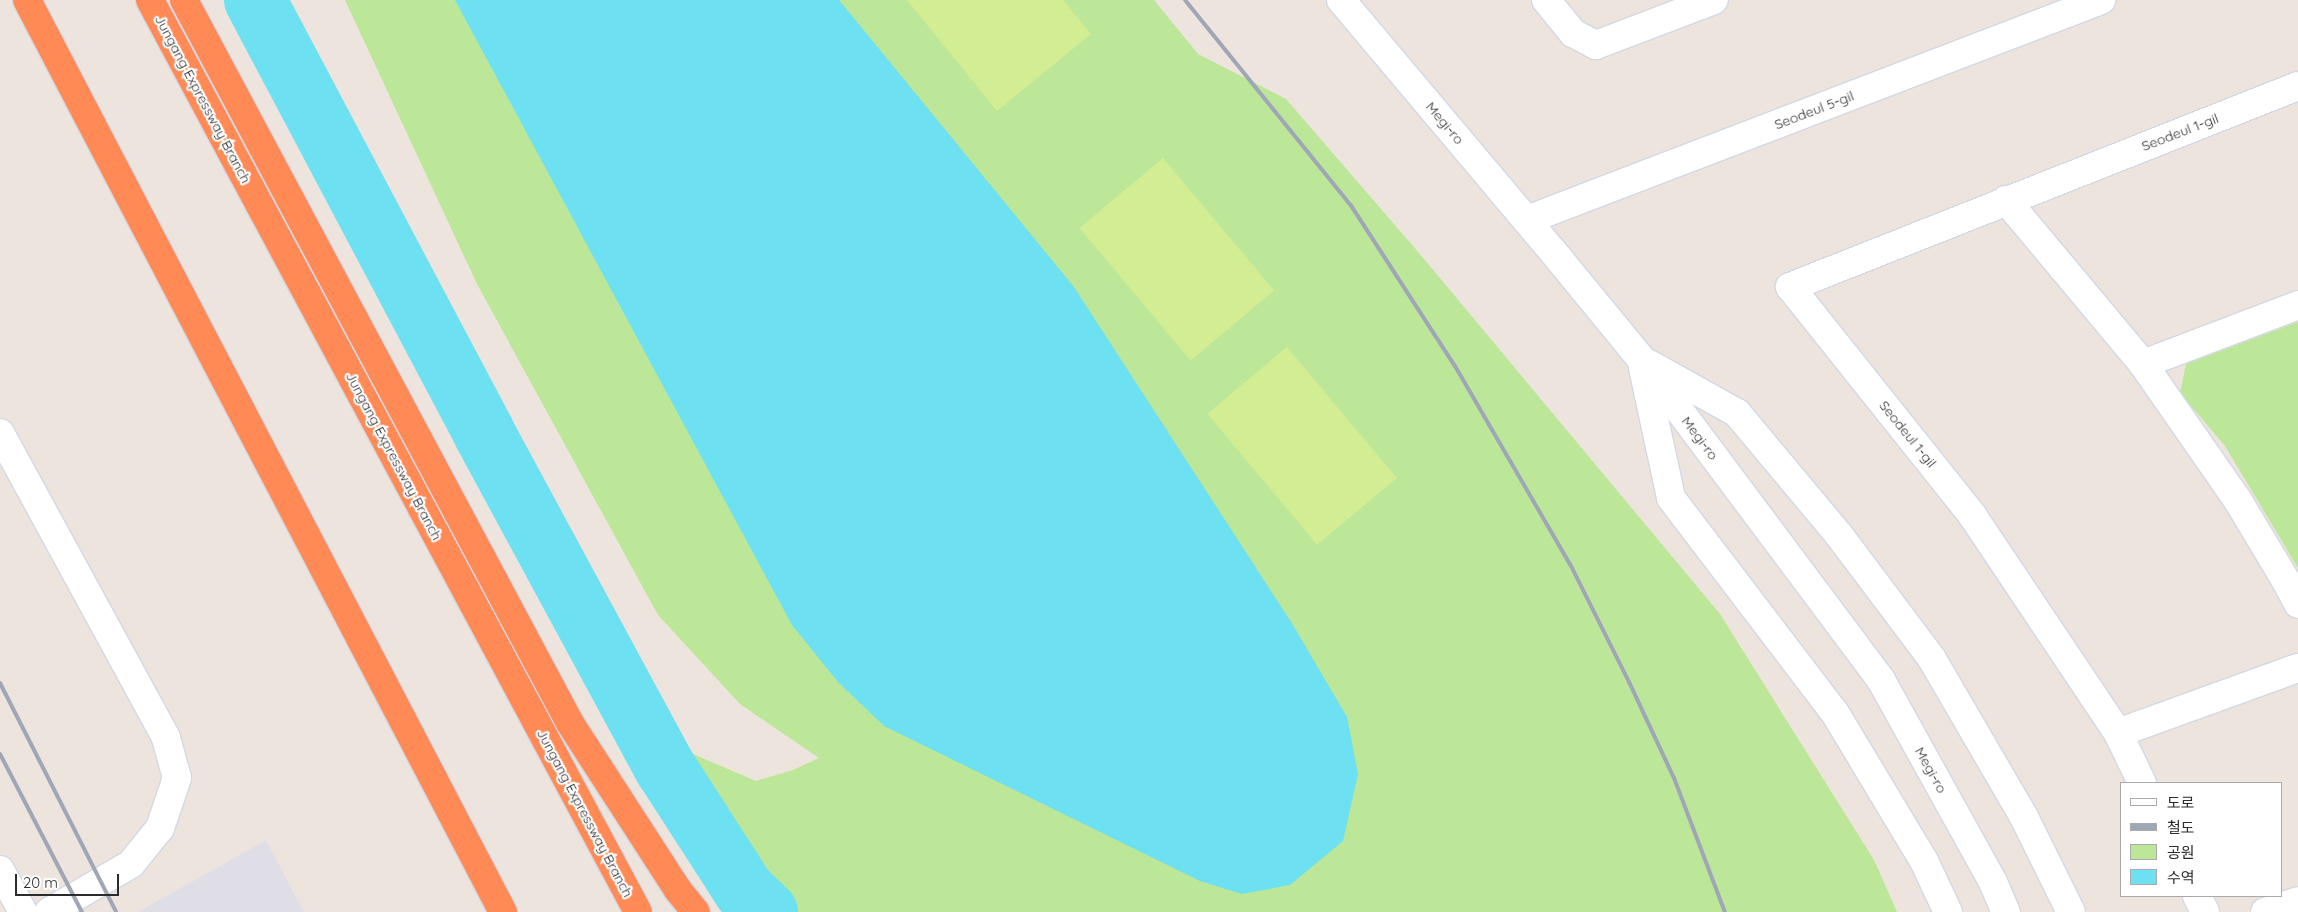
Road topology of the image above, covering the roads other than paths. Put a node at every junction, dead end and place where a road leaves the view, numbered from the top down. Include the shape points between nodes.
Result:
1 (27, 0) edge
2 (150, 0) edge
3 (184, 0) edge
4 (1341, 0) edge
5 (1546, 0) edge
6 (1714, 0) edge
7 (2101, 0) edge
8 (2298, 86) edge
9 (2006, 200) junction
10 (1527, 220) junction
11 (2298, 305) edge
12 (1641, 360) junction
13 (2143, 364) junction
14 (0, 433) edge
15 (2298, 604) edge
16 (2298, 668) edge
17 (2118, 734) junction
18 (2142, 782) edge
19 (0, 870) edge
20 (2198, 897) edge
21 (2298, 900) edge
22 (23, 912) edge
23 (49, 912) edge
24 (503, 912) edge
25 (638, 912) edge
26 (696, 912) edge
27 (1948, 912) edge
28 (2006, 912) edge
29 (2071, 912) edge
30 (2205, 912) edge
31 (2265, 912) edge

1 - 24 highway
2 - 25 highway, Jungang Expressway Branch
3 - 26 highway via 570,723 678,890
4 - 10 street, Megi-ro
5 - 6 street via 1572,33 1596,45
7 - 10 street, Seodeul 5-gil
8 - 9 street, Seodeul 1-gil
9 - 13 street
9 - 17 street, Seodeul 1-gil via 1790,287 1973,516
10 - 12 street, Megi-ro
11 - 13 street
12 - 27 street via 1671,498 1835,712 1924,861
12 - 28 street, Megi-ro via 1881,680 1993,882
12 - 29 street via 1738,413 1839,536 1932,659 2024,816
13 - 15 street via 2237,499
14 - 23 street via 166,738 177,778 160,828 132,864
16 - 17 street
17 - 18 street, Seodeul 1-gil
19 - 22 street
20 - 30 street
21 - 31 street

